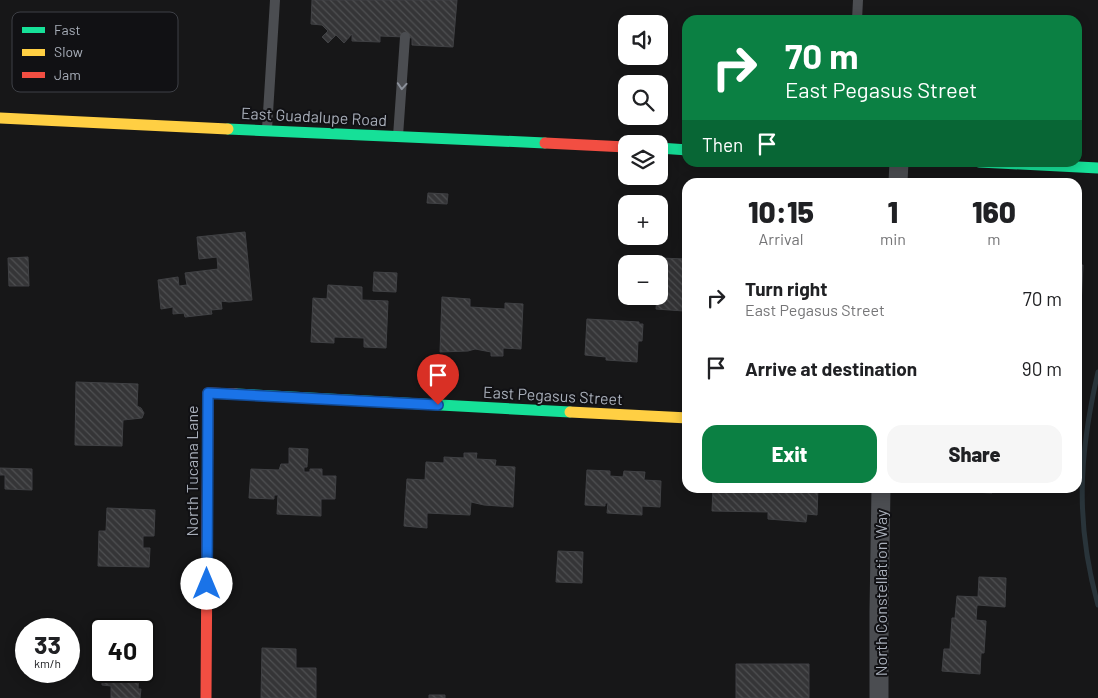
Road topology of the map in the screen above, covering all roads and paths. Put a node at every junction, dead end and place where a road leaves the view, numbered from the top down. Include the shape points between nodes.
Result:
1 (275, 0) edge
2 (858, 0) edge
3 (857, 15) edge
4 (405, 37) dead end
5 (0, 118) edge
6 (267, 130) junction
7 (398, 136) junction
8 (618, 147) edge
9 (668, 149) edge
10 (682, 150) edge
11 (1078, 167) edge
12 (1098, 168) edge
13 (208, 393) joint
14 (682, 418) edge
15 (881, 493) edge
16 (206, 698) edge
17 (880, 698) edge

1 - 6 lane
2 - 3 lane
4 -> 7 lane
5 - 6 street, East Guadalupe Road
6 - 7 street, East Guadalupe Road
7 - 8 street, East Guadalupe Road
9 - 10 street
11 - 12 street
13 - 14 street, East Pegasus Street
13 - 16 street, North Tucana Lane
15 - 17 street, North Constellation Way

